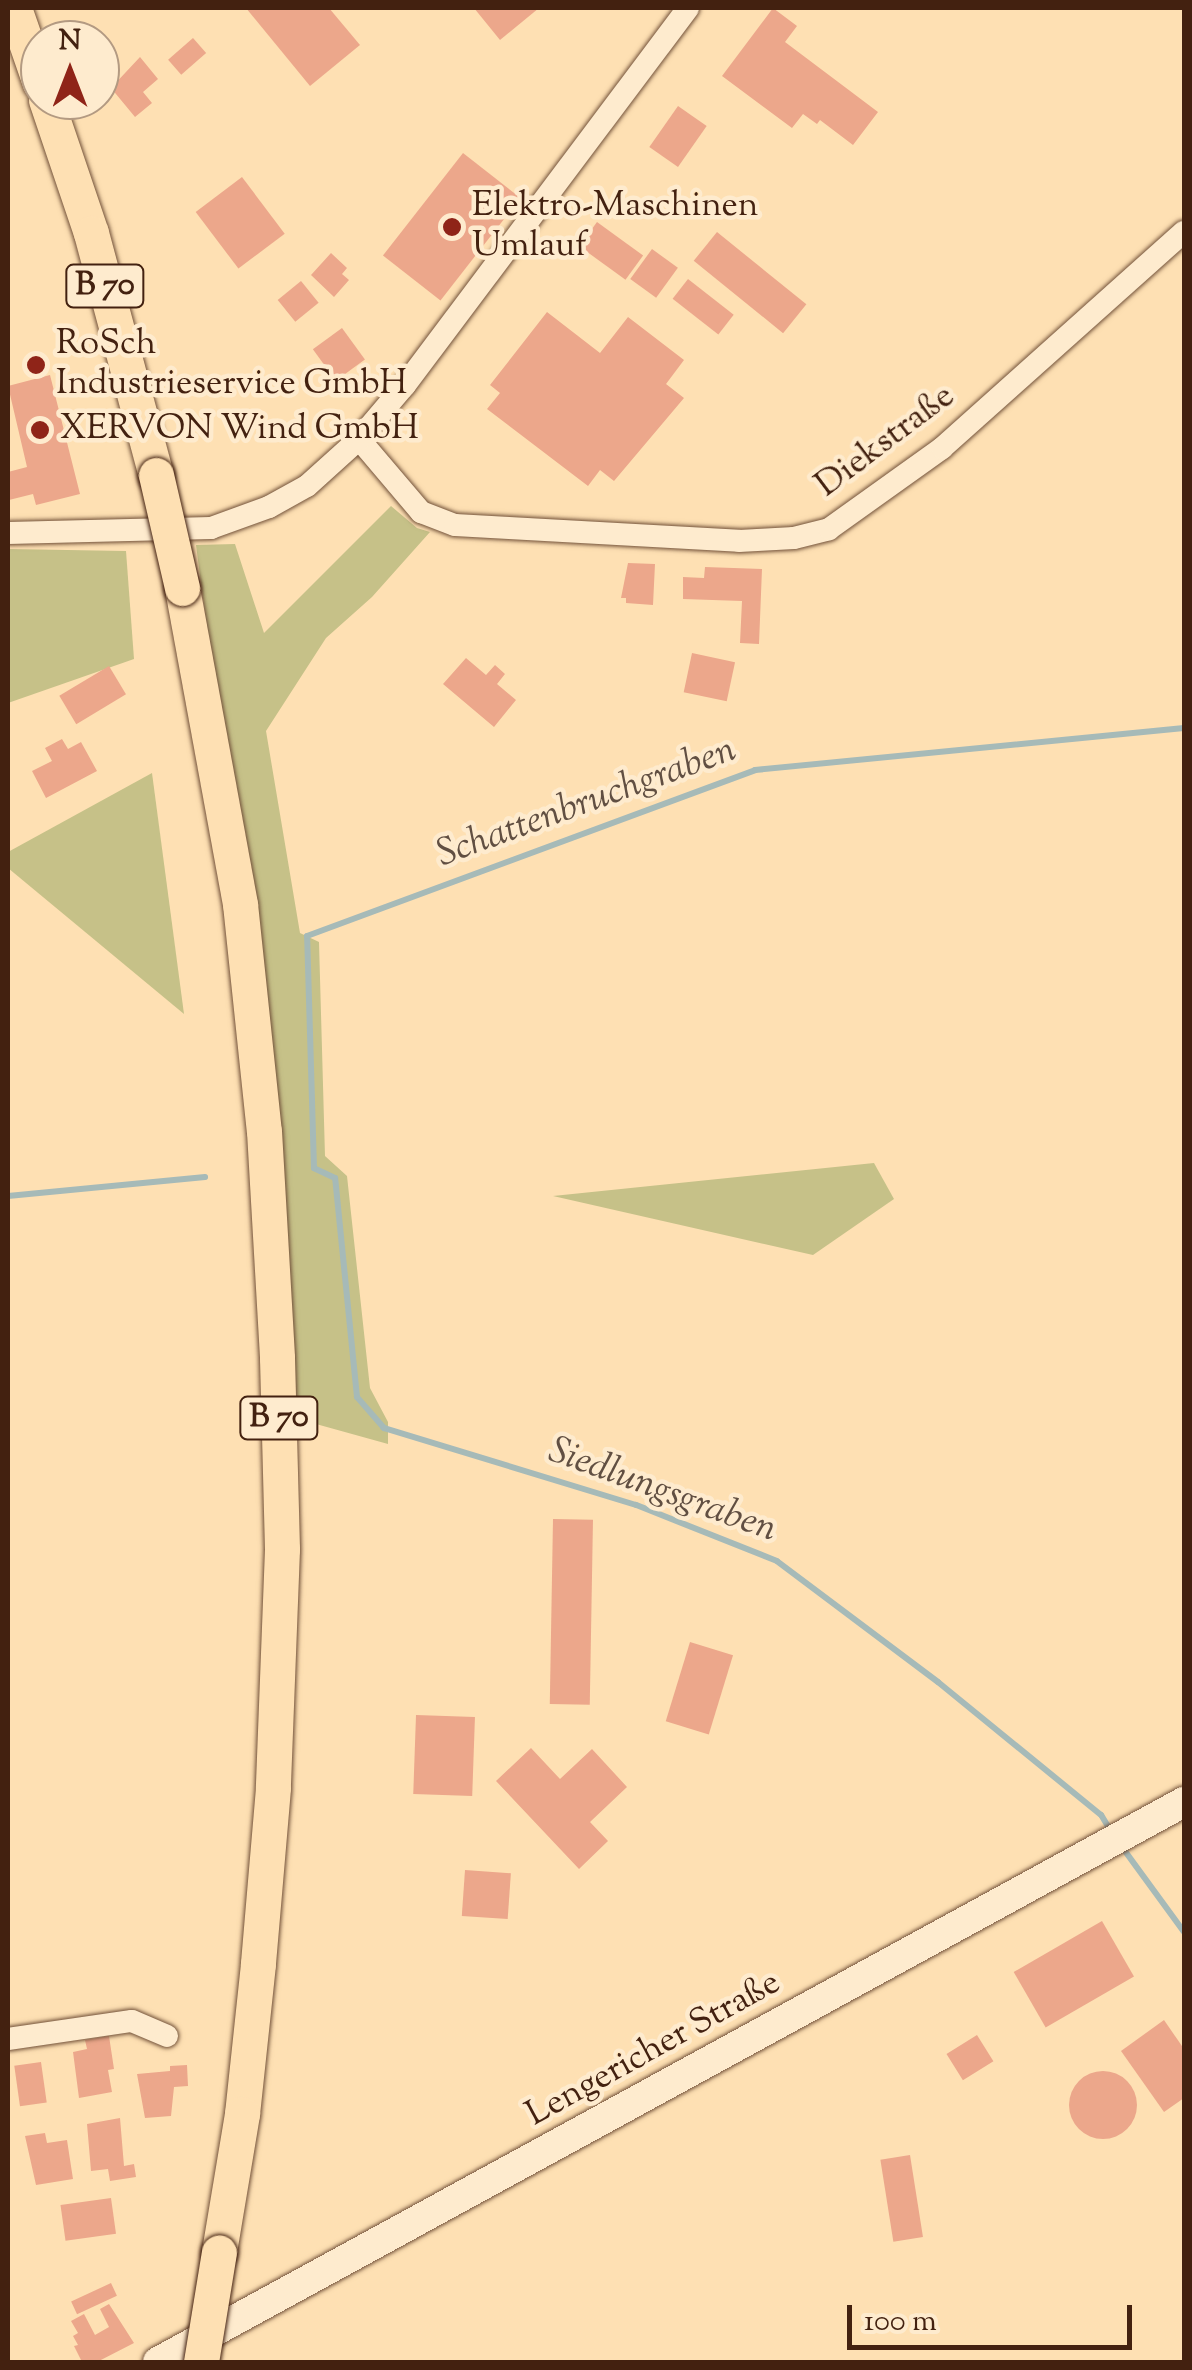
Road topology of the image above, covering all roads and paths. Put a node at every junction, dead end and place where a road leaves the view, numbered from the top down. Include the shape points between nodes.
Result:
1 (688, 8) edge
2 (53, 120) edge
3 (1184, 232) edge
4 (359, 438) junction
5 (8, 533) edge
6 (1184, 1802) edge
7 (167, 2036) dead end
8 (8, 2039) edge
9 (158, 2362) edge
10 (200, 2362) edge

1 - 4 street
2 - 10 main road, B 70, bridge via 91,234 182,588 240,904 264,1131 282,1549 273,1788 242,2114
3 - 4 street, Diekstraße via 942,448 829,530 739,541 455,525 420,512
4 - 5 street via 307,486 211,528
6 - 9 main road, Lengericher Straße
7 - 8 street via 132,2020

